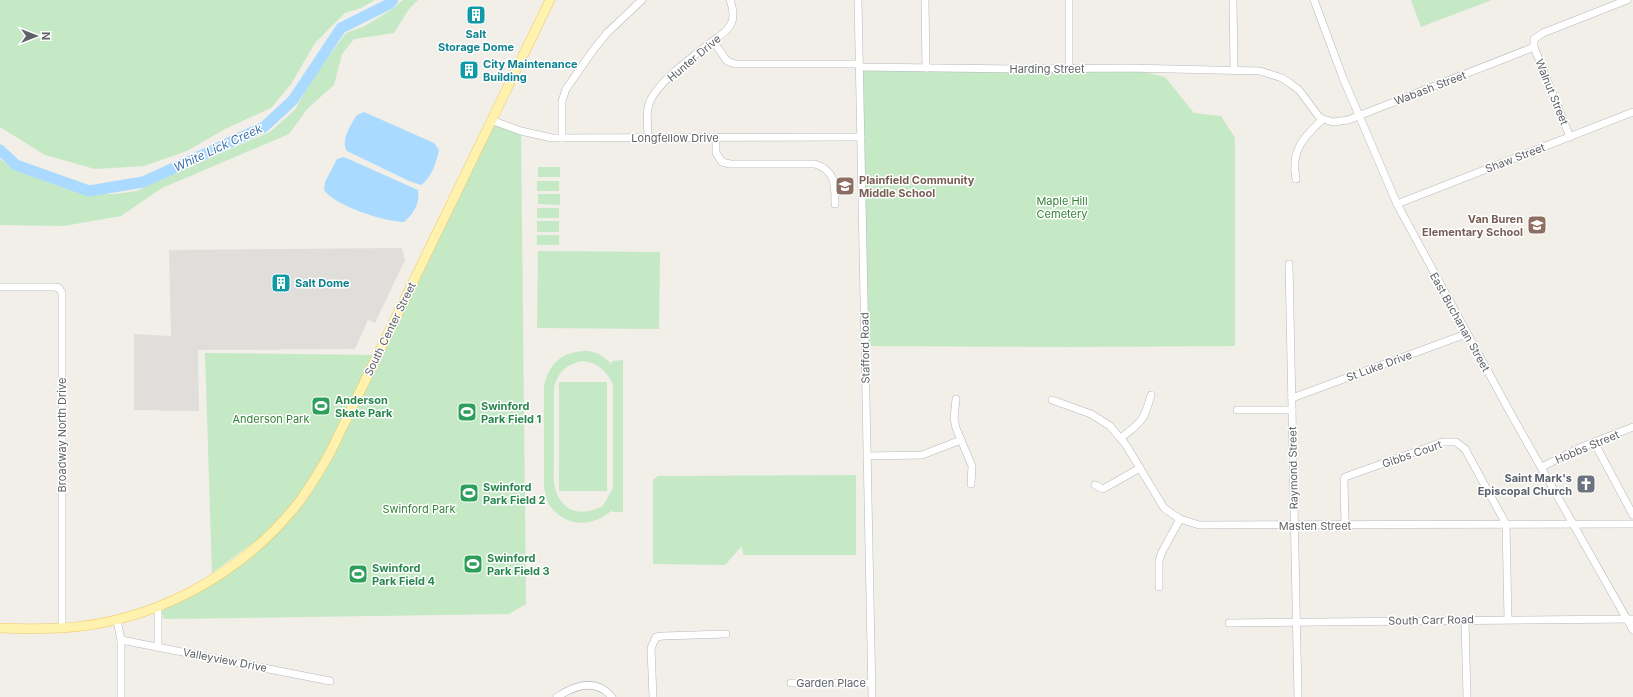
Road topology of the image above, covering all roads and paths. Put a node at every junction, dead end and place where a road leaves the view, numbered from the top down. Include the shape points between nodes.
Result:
1 (550, 0) edge
2 (642, 0) edge
3 (730, 0) edge
4 (858, 0) edge
5 (925, 0) edge
6 (1069, 0) edge
7 (1233, 0) edge
8 (1314, 0) edge
9 (1627, 0) edge
10 (713, 41) junction
11 (1534, 47) junction
12 (859, 66) junction
13 (926, 68) junction
14 (1069, 69) junction
15 (1234, 69) junction
16 (1633, 112) edge
17 (1359, 116) junction
18 (1323, 119) junction
19 (491, 120) junction
20 (861, 137) junction
21 (1570, 137) junction
22 (562, 138) junction
23 (648, 138) junction
24 (716, 138) junction
25 (1296, 179) dead end
26 (835, 204) dead end
27 (1397, 204) junction
28 (1289, 264) dead end
29 (0, 287) edge
30 (1466, 334) junction
31 (1151, 395) dead end
32 (1292, 398) junction
33 (956, 399) dead end
34 (1052, 400) dead end
35 (1236, 410) dead end
36 (1292, 410) junction
37 (1633, 428) edge
38 (1121, 438) junction
39 (961, 440) junction
40 (1594, 442) junction
41 (867, 456) junction
42 (1542, 467) junction
43 (1140, 468) junction
44 (971, 484) dead end
45 (1095, 485) dead end
46 (1633, 515) edge
47 (1180, 519) junction
48 (1572, 523) junction
49 (1506, 524) junction
50 (1633, 524) edge
51 (1294, 526) junction
52 (1345, 526) junction
53 (1159, 587) dead end
54 (158, 606) junction
55 (1508, 619) junction
56 (1630, 619) edge
57 (117, 620) junction
58 (1465, 620) junction
59 (1296, 622) junction
60 (1229, 623) dead end
61 (0, 628) edge
62 (62, 628) junction
63 (1633, 630) edge
64 (726, 634) dead end
65 (120, 640) junction
66 (158, 647) junction
67 (330, 681) dead end
68 (791, 683) dead end
69 (871, 683) junction
70 (121, 697) edge
71 (557, 697) edge
72 (612, 697) edge
73 (653, 697) edge
74 (872, 697) edge
75 (1298, 697) edge
76 (1467, 697) edge

1 - 19 main road, South Center Street
2 - 22 street via 607,33 566,89 562,101
3 - 10 street, Hunter Drive via 734,12 732,23
4 - 12 street, Stafford Road
5 - 13 street
6 - 14 street
7 - 15 street
8 - 17 street, East Buchanan Street
9 - 11 street via 1543,33 1534,39
10 - 12 street, Harding Street via 726,61 734,64
10 - 23 street, Hunter Drive via 689,59 655,94 648,107
11 - 17 street, Wabash Street
11 - 21 street, Walnut Street
12 - 13 street, Harding Street
12 - 20 street, Stafford Road
13 - 14 street, Harding Street
14 - 15 street, Harding Street
15 - 18 street via 1260,71 1282,78 1299,90 1315,113
16 - 21 street, Shaw Street
17 - 18 street, Wabash Street via 1341,122
17 - 27 street, East Buchanan Street
18 - 25 street via 1306,135 1298,148 1294,164
19 - 22 street, Longfellow Drive via 534,134
19 - 54 main road, South Center Street via 314,481 295,507 258,546 207,583
20 - 24 street, Longfellow Drive
20 - 41 street, Stafford Road
21 - 27 street, Shaw Street
22 - 23 street, Longfellow Drive
23 - 24 street, Longfellow Drive
24 - 26 street via 716,153 722,162 815,164 824,167 832,175
27 - 30 street, East Buchanan Street
28 - 32 street, Raymond Street
29 - 62 street, Broadway North Drive via 55,287 62,293
30 - 32 street, St Luke Drive
30 - 42 street, East Buchanan Street
31 - 38 street via 1146,414
32 - 36 street, Raymond Street
33 - 39 street via 954,418
34 - 38 street, Masten Street via 1099,418
35 - 36 street
36 - 51 street, Raymond Street
37 - 40 street, Hobbs Street
38 - 43 street, Masten Street
39 - 41 street via 922,455
39 - 44 street via 972,466
40 - 42 street, Hobbs Street
40 - 46 street
41 - 69 street, Stafford Road
42 - 48 street, East Buchanan Street
43 - 45 street via 1103,489
43 - 47 street, Masten Street via 1164,508
47 - 51 street, Masten Street via 1199,525
47 - 53 street via 1159,561
48 - 49 street, Masten Street
48 - 50 street, Masten Street
48 - 56 street, East Buchanan Street
49 - 52 street, Masten Street
49 - 52 street, Gibbs Court via 1470,454 1461,444 1449,441 1345,477
49 - 55 street
51 - 52 street, Masten Street
51 - 59 street, Raymond Street
54 - 57 main road, South Center Street
54 - 66 street
55 - 56 street, South Carr Road
55 - 58 street, South Carr Road
56 - 63 street, East Buchanan Street
57 - 62 main road, South Center Street
57 - 65 street
58 - 59 street, South Carr Road
58 - 76 street
59 - 60 street, South Carr Road
59 - 75 street, Raymond Street
61 - 62 main road, South Center Street
64 - 73 street via 656,638 651,648
65 - 66 street, Valleyview Drive
65 - 70 street
66 - 67 street, Valleyview Drive
68 - 69 street, Garden Place
69 - 74 street, Stafford Road
71 - 72 street via 572,688 586,686 599,687

